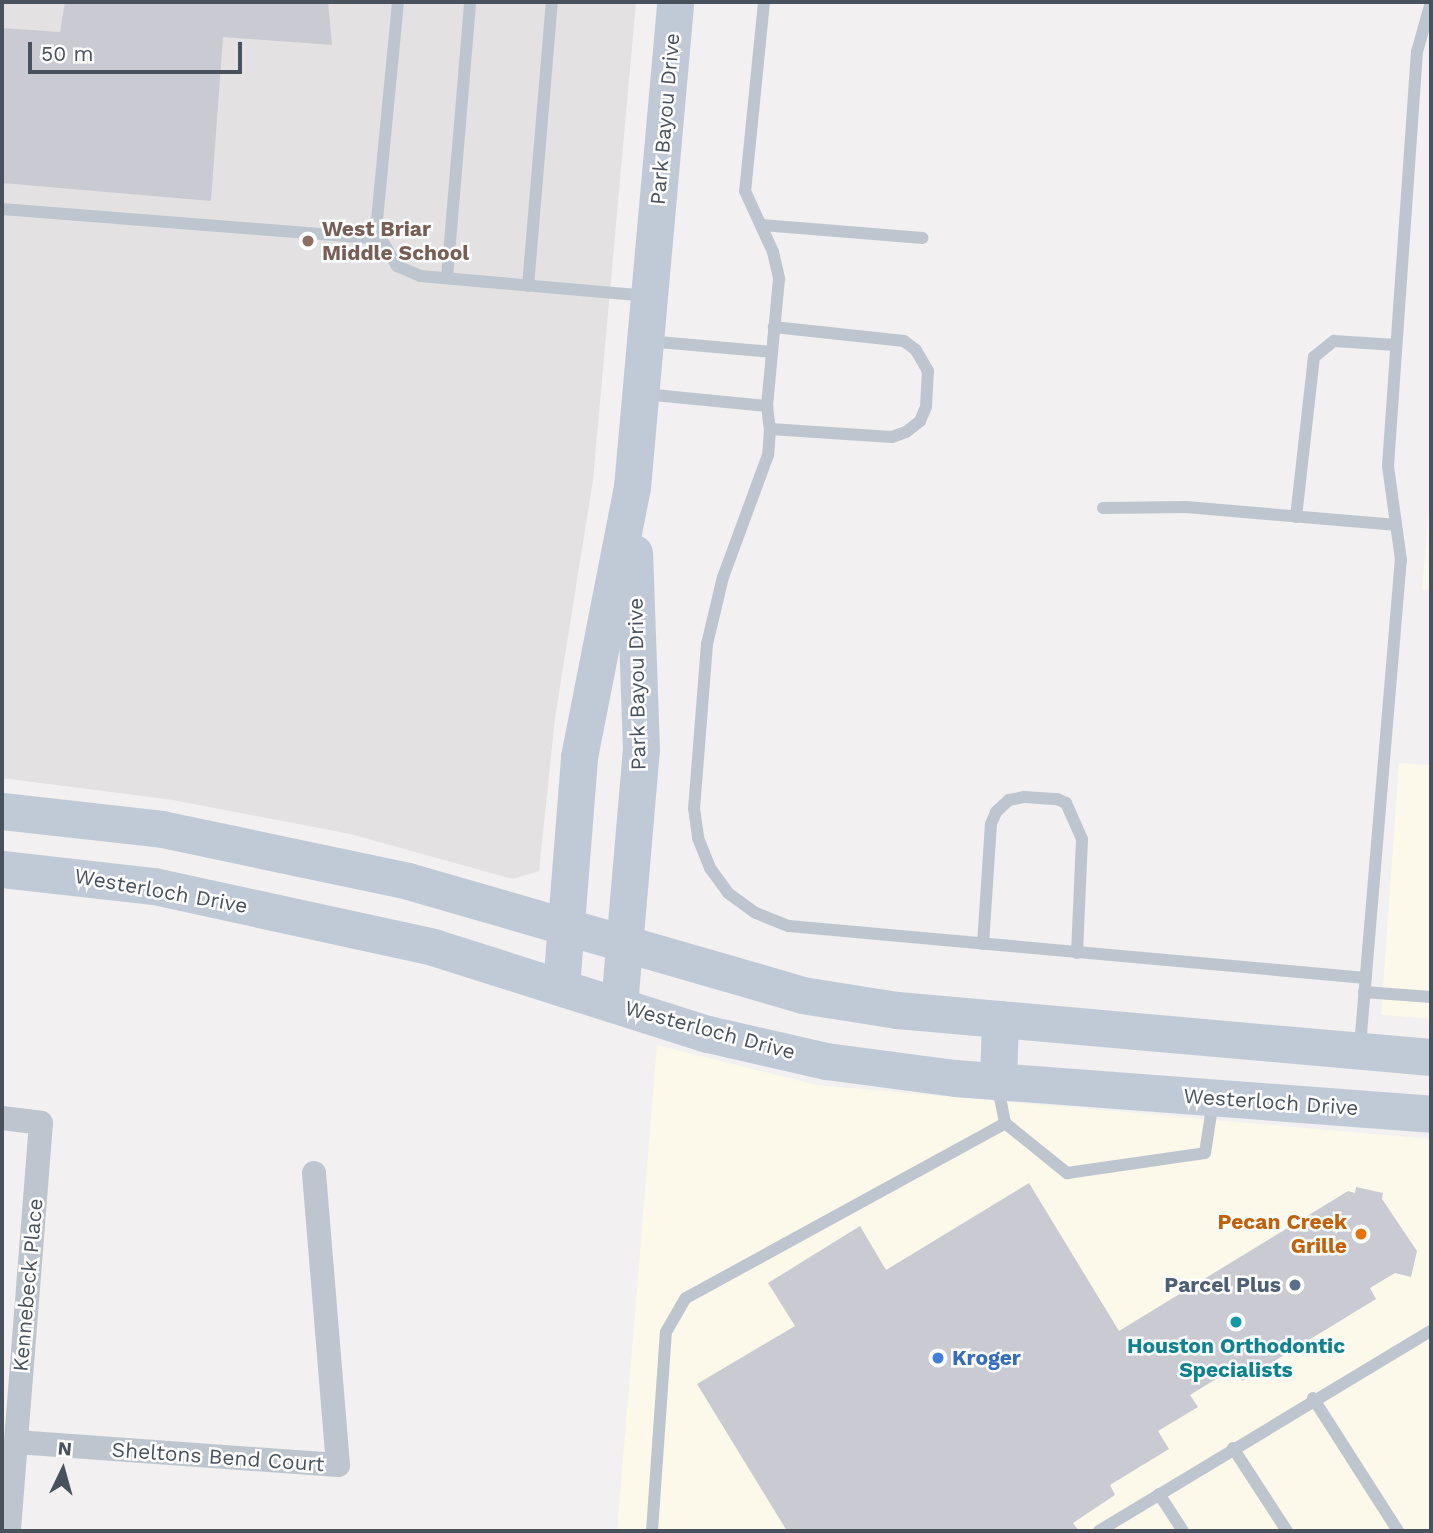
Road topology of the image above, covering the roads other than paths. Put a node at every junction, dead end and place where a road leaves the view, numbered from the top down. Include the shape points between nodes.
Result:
1 (398, 2) edge
2 (470, 2) edge
3 (552, 2) edge
4 (676, 2) edge
5 (764, 2) edge
6 (1431, 2) edge
7 (2, 209) edge
8 (762, 225) junction
9 (922, 238) dead end
10 (380, 239) junction
11 (447, 278) junction
12 (528, 286) junction
13 (649, 296) junction
14 (774, 327) junction
15 (645, 341) junction
16 (1396, 345) junction
17 (772, 352) junction
18 (640, 394) junction
19 (767, 406) junction
20 (770, 429) junction
21 (632, 487) junction
22 (1103, 508) dead end
23 (1296, 517) junction
24 (1394, 525) junction
25 (2, 811) edge
26 (162, 829) junction
27 (2, 869) edge
28 (154, 886) junction
29 (566, 926) junction
30 (983, 944) junction
31 (624, 945) junction
32 (1077, 953) junction
33 (1366, 978) junction
34 (561, 987) junction
35 (1364, 992) junction
36 (1431, 998) edge
37 (618, 1005) junction
38 (1000, 1019) junction
39 (1360, 1050) junction
40 (1431, 1056) edge
41 (998, 1082) junction
42 (1214, 1098) junction
43 (1355, 1108) junction
44 (1431, 1114) edge
45 (2, 1118) edge
46 (1005, 1123) junction
47 (314, 1173) dead end
48 (1431, 1331) edge
49 (1313, 1398) junction
50 (16, 1442) junction
51 (1233, 1448) junction
52 (1159, 1494) junction
53 (9, 1531) edge
54 (652, 1531) edge
55 (1101, 1531) edge
56 (1183, 1531) edge
57 (1287, 1531) edge
58 (1398, 1531) edge

1 - 10 lane via 376,230
2 - 11 lane
3 - 12 lane
4 - 13 street, Park Bayou Drive
5 - 8 lane via 745,191
6 - 16 lane via 1417,52
7 - 10 lane
8 - 9 lane
8 - 14 lane via 779,279
10 - 11 lane via 397,266 419,276
11 - 12 lane
12 - 13 lane
13 - 15 street, Park Bayou Drive
14 - 17 lane
14 - 20 lane via 904,341 916,350 928,371 926,407 906,432 892,437
15 - 17 lane
15 - 18 street, Park Bayou Drive
16 - 23 lane via 1334,341 1314,357
16 - 24 lane via 1388,466
17 - 19 lane
18 - 19 lane
18 - 21 street, Park Bayou Drive
19 - 20 lane
20 - 30 lane via 768,455 723,577 707,644 694,808 698,838 710,868 728,892 756,913 789,926
21 - 29 street, Park Bayou Drive via 579,757
21 - 31 street, Park Bayou Drive via 641,750
22 - 23 lane via 1186,507
23 - 24 lane
24 - 33 lane via 1401,560
25 - 26 street
26 - 28 street
26 - 29 street via 408,881
27 - 28 street, Westerloch Drive
28 - 34 street, Westerloch Drive via 433,947
29 - 31 street
29 - 34 street, Park Bayou Drive
30 - 32 lane
30 - 32 lane via 991,824 996,812 1009,800 1057,799 1066,803 1082,839
31 - 37 street, Park Bayou Drive
31 - 38 street via 802,995
32 - 33 lane
33 - 35 lane
34 - 37 street, Westerloch Drive
35 - 36 lane
35 - 39 lane
37 - 41 street, Westerloch Drive via 708,1034 826,1061
38 - 39 street
38 - 41 street
39 - 40 street
39 - 43 street
41 - 42 street, Westerloch Drive
41 - 46 lane
42 - 43 street, Westerloch Drive
42 - 46 lane via 1205,1153 1067,1173
43 - 44 street, Westerloch Drive
45 - 50 street, Kennebeck Place via 41,1123
46 - 54 lane via 687,1298 666,1332
47 - 50 street, Sheltons Bend Court via 338,1465
48 - 49 lane
49 - 51 lane
49 - 58 lane
50 - 53 street, Kennebeck Place
51 - 52 lane
51 - 57 lane
52 - 55 lane
52 - 56 lane

